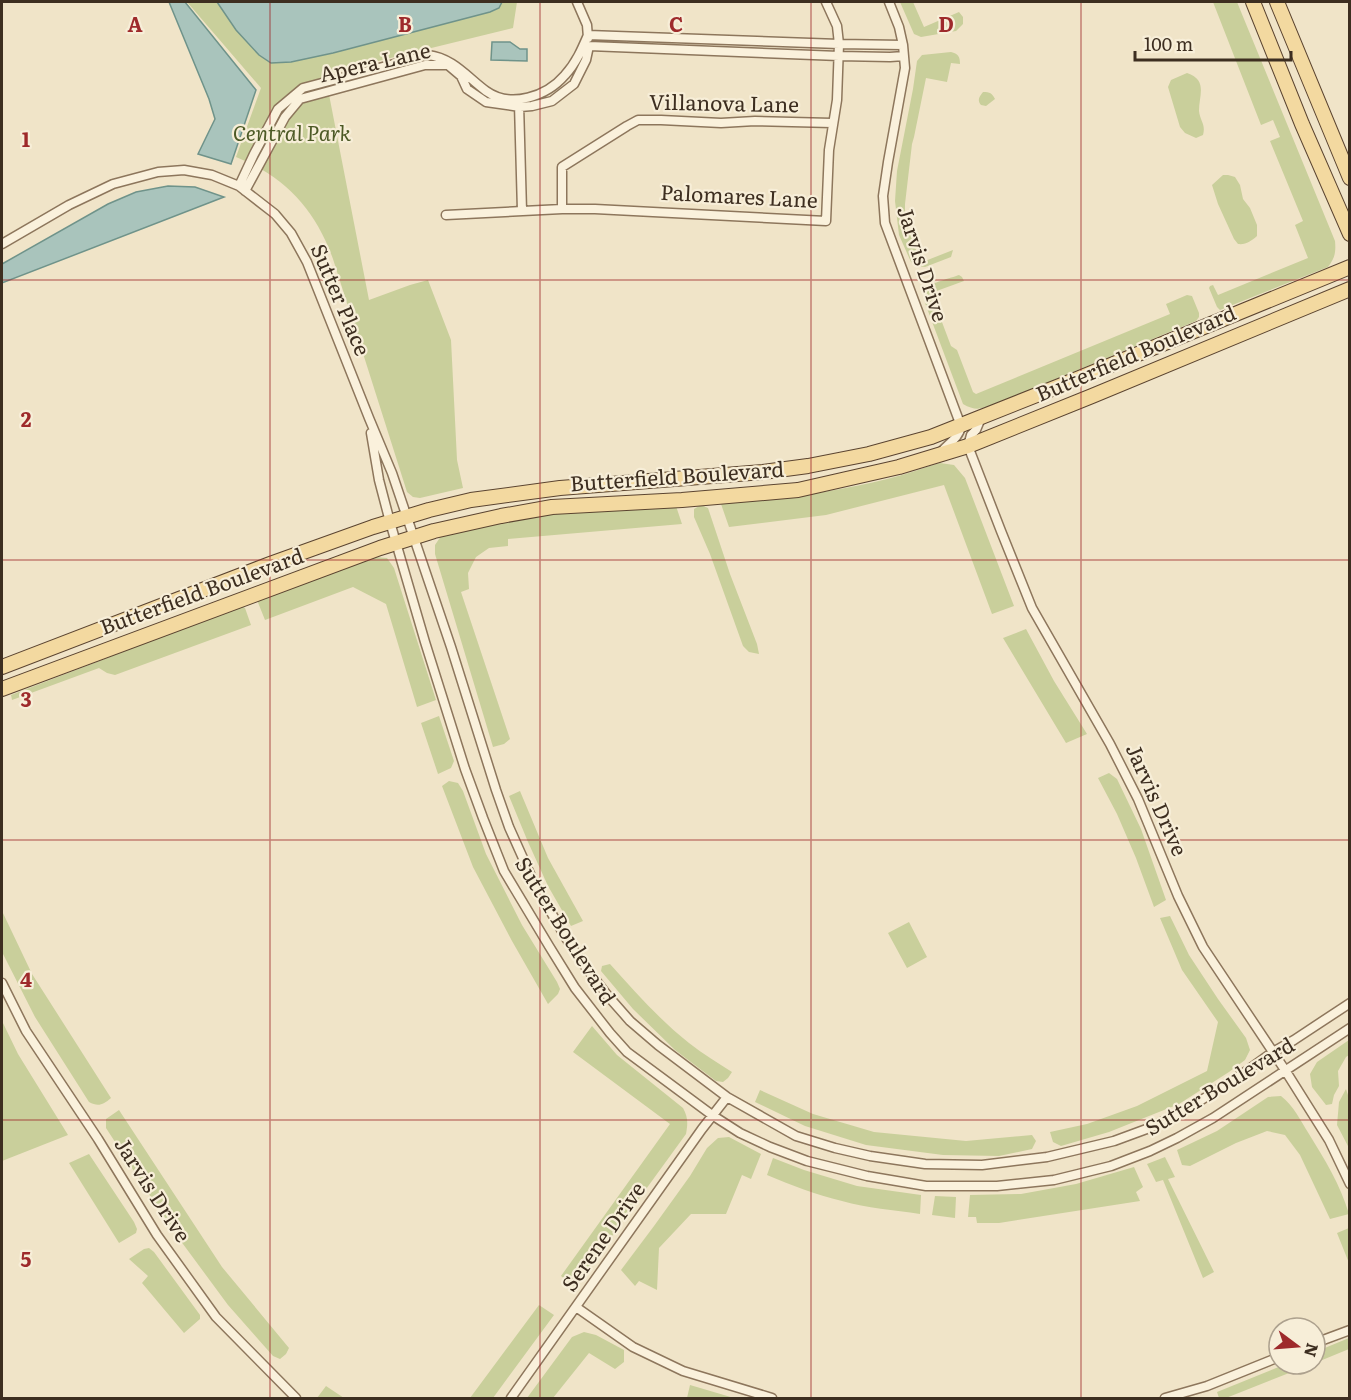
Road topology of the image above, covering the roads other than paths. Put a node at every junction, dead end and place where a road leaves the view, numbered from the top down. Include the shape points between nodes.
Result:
1 (577, 2) edge
2 (826, 2) edge
3 (889, 2) edge
4 (1253, 2) edge
5 (1277, 2) edge
6 (588, 34) junction
7 (840, 44) junction
8 (903, 45) junction
9 (589, 46) junction
10 (838, 56) junction
11 (904, 56) junction
12 (519, 104) junction
13 (832, 123) junction
14 (1350, 178) edge
15 (242, 188) junction
16 (562, 209) junction
17 (522, 211) junction
18 (446, 215) dead end
19 (1350, 234) edge
20 (2, 244) edge
21 (1350, 267) edge
22 (1350, 289) edge
23 (369, 418) junction
24 (981, 418) junction
25 (960, 426) junction
26 (968, 446) junction
27 (939, 454) junction
28 (408, 516) junction
29 (390, 522) junction
30 (414, 537) junction
31 (396, 542) junction
32 (2, 667) edge
33 (2, 689) edge
34 (2, 984) edge
35 (1350, 1004) edge
36 (1350, 1028) edge
37 (1273, 1052) junction
38 (1285, 1070) junction
39 (727, 1097) junction
40 (712, 1115) junction
41 (1350, 1184) edge
42 (576, 1307) junction
43 (1350, 1330) edge
44 (1327, 1339) edge
45 (1267, 1362) edge
46 (296, 1398) edge
47 (511, 1398) edge
48 (772, 1398) edge
49 (1165, 1398) edge

1 - 6 street
2 - 7 street
3 - 8 street, Jarvis Drive
4 - 19 main road
5 - 14 main road
6 - 7 street
6 - 9 street, Apera Lane
6 - 12 street, Apera Lane via 564,77
7 - 8 street
7 - 10 street, Palomares Lane
8 - 11 street, Jarvis Drive
9 - 10 street
9 - 12 street, Apera Lane via 574,84 552,101 532,106
10 - 11 street
10 - 13 street, Palomares Lane
11 - 25 street, Jarvis Drive via 883,210
12 - 15 street, Apera Lane via 486,102 467,89 461,76 448,65 425,65 300,99
12 - 17 street
13 - 16 street, Villanova Lane via 638,120 562,167
13 - 16 street, Palomares Lane via 826,220
15 - 20 street, Sutter Place via 184,170 135,177 78,201
15 - 23 street, Sutter Place via 275,214 291,233 307,262
16 - 17 street, Palomares Lane
17 - 18 street, Palomares Lane
21 - 24 main road, Butterfield Boulevard
22 - 26 main road, Butterfield Boulevard
23 - 28 street, Sutter Place
23 - 29 street, Sutter Place
24 - 25 main road, Butterfield Boulevard
24 - 26 street
25 - 27 street via 957,437
25 - 28 main road, Butterfield Boulevard via 869,454 808,466 560,488 471,500
26 - 27 main road, Butterfield Boulevard
26 - 37 street, Jarvis Drive via 1032,608 1138,799 1203,947
27 - 30 main road, Butterfield Boulevard via 798,490 552,507
28 - 29 main road, Butterfield Boulevard
28 - 30 street, Sutter Place
29 - 31 street, Sutter Place
29 - 32 main road, Butterfield Boulevard
30 - 31 main road, Butterfield Boulevard
30 - 39 street, Sutter Boulevard via 496,790 535,885 581,961 630,1021
31 - 33 main road, Butterfield Boulevard
31 - 40 street, Sutter Boulevard via 465,769 504,871 575,988 610,1033 627,1052
34 - 46 street, Jarvis Drive via 26,1031 157,1235 216,1317
35 - 37 street, Sutter Boulevard
36 - 38 street, Sutter Boulevard
37 - 38 street, Jarvis Drive
37 - 39 street, Sutter Boulevard via 1189,1108 1152,1127 1047,1158 982,1165 925,1164 835,1148 796,1136
38 - 40 street, Sutter Boulevard via 1213,1118 1150,1151 1084,1174 1020,1185 926,1186 867,1176 770,1147
38 - 41 street, Jarvis Drive via 1329,1140
39 - 40 street, Serene Drive
40 - 42 street, Serene Drive
42 - 47 street, Serene Drive
42 - 48 street via 633,1347 683,1371
43 - 44 street
45 - 49 street

